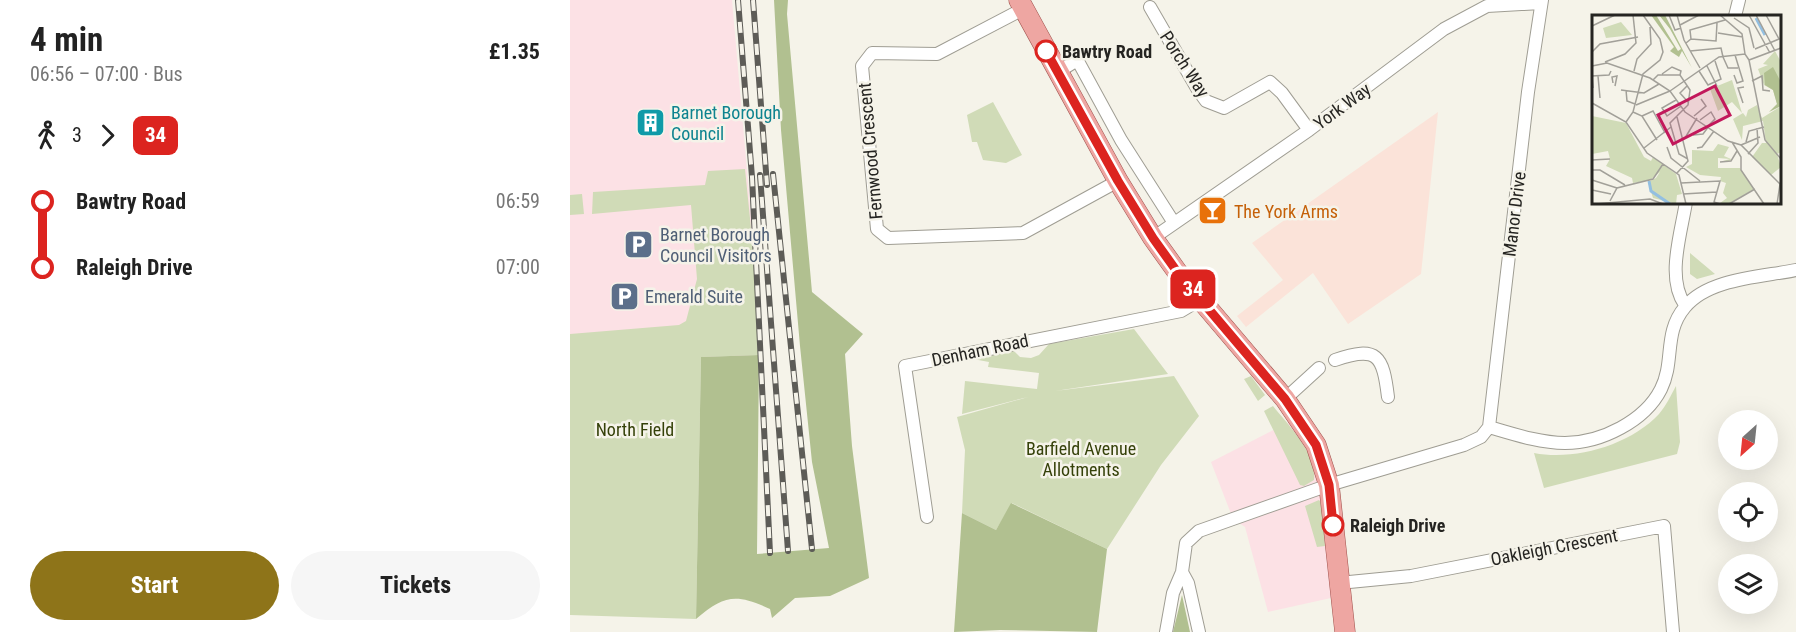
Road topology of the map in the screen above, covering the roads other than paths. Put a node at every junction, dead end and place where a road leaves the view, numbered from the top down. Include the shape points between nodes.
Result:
1 (1739, 0) edge
2 (1541, 1) edge
3 (1024, 4) edge
4 (1150, 7) dead end
5 (1735, 15) edge
6 (1058, 72) junction
7 (1309, 130) junction
8 (1121, 140) junction
9 (1102, 152) junction
10 (1118, 181) junction
11 (1686, 204) edge
12 (1174, 223) junction
13 (1153, 238) junction
14 (1796, 270) edge
15 (1202, 299) junction
16 (1686, 305) junction
17 (1335, 360) dead end
18 (1319, 368) dead end
19 (1388, 397) dead end
20 (1285, 399) junction
21 (1489, 428) junction
22 (1329, 485) junction
23 (927, 517) dead end
24 (1182, 572) junction
25 (1339, 583) junction
26 (1166, 632) edge
27 (1199, 632) edge
28 (1345, 632) edge
29 (1672, 632) edge

1 - 5 street
2 - 7 street, York Way via 1487,6 1465,17 1432,37
2 - 21 street, Manor Drive
3 - 6 main road
3 - 10 street, Fernwood Crescent via 937,54 872,53 862,66 877,229 888,238 1023,233
4 - 7 street, Porch Way via 1206,101 1224,108 1270,82
6 - 8 street via 1079,63
6 - 9 main road
7 - 12 street, York Way
8 - 9 street
8 - 12 street
9 - 10 main road
10 - 13 main road
11 - 16 street via 1676,280 1678,295
12 - 13 street, York Way
13 - 15 main road
14 - 16 street via 1711,288
15 - 20 main road
15 - 23 street, Denham Road via 1181,311 904,366
16 - 21 street via 1671,328 1661,389 1634,421 1604,435 1566,443
17 - 19 street via 1369,353 1384,368
18 - 20 street
20 - 22 main road via 1316,445
21 - 22 street via 1464,445
22 - 24 street via 1199,531 1186,543
22 - 25 main road
24 - 26 street via 1173,593
24 - 27 street
25 - 28 main road
25 - 29 street, Oakleigh Crescent via 1410,576 1664,525

